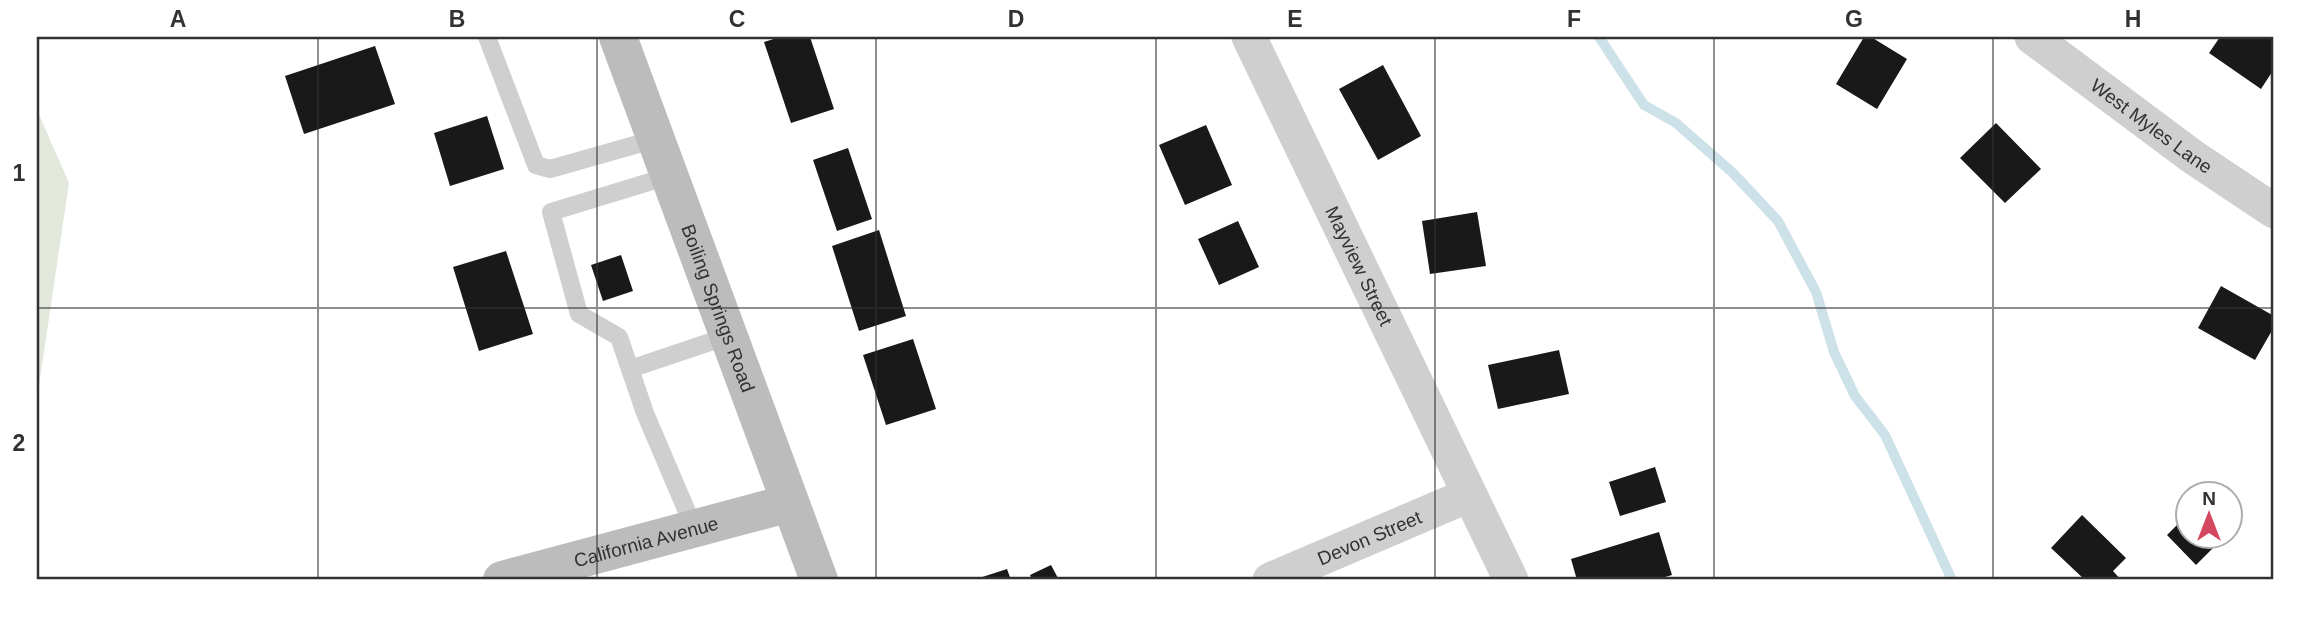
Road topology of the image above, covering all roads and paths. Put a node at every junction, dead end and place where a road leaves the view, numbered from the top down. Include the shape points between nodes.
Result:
1 (487, 37) edge
2 (618, 37) edge
3 (1249, 37) edge
4 (2032, 37) edge
5 (656, 139) junction
6 (669, 176) junction
7 (2274, 211) edge
8 (728, 335) junction
9 (630, 369) junction
10 (1469, 495) junction
11 (790, 503) junction
12 (694, 528) junction
13 (502, 580) edge
14 (818, 580) edge
15 (1270, 580) edge
16 (1511, 580) edge

1 - 5 lane via 536,165 550,169
2 - 5 main road, Boiling Springs Road
3 - 10 street, Mayview Street
4 - 7 street, West Myles Lane
5 - 6 main road, Boiling Springs Road
6 - 8 main road, Boiling Springs Road
6 - 9 lane via 551,212 579,314 619,337
8 - 9 lane
8 - 11 main road, Boiling Springs Road
9 - 12 lane
10 - 15 street, Devon Street
10 - 16 street, Mayview Street
11 - 12 main road, California Avenue
11 - 14 main road, Boiling Springs Road
12 - 13 main road, California Avenue

